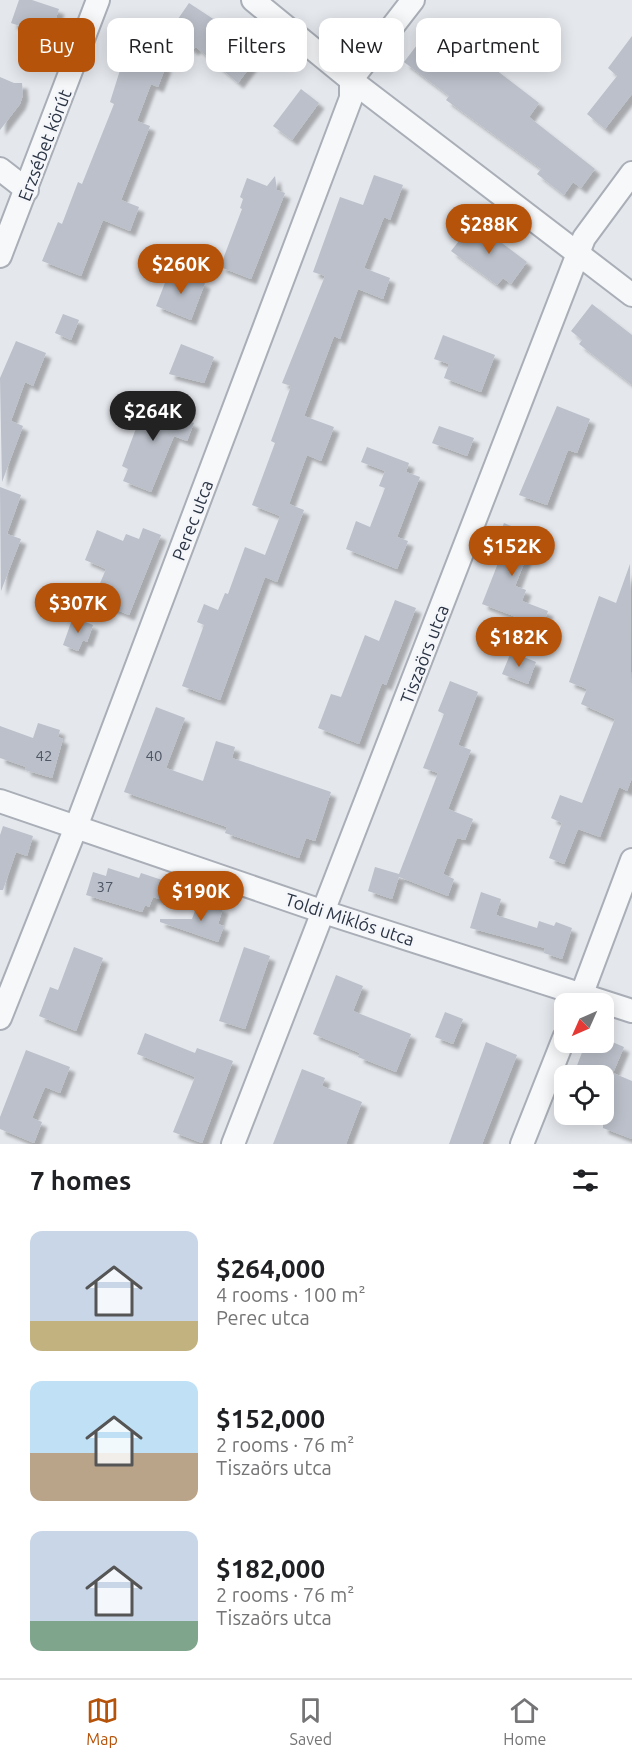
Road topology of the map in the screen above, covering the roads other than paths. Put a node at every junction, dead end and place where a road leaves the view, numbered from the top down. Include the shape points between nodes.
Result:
1 (98, 0) edge
2 (253, 0) edge
3 (413, 0) edge
4 (351, 80) junction
5 (0, 169) edge
6 (632, 173) edge
7 (27, 190) junction
8 (578, 253) junction
9 (0, 256) edge
10 (632, 295) edge
11 (0, 801) edge
12 (76, 827) junction
13 (632, 860) edge
14 (324, 912) junction
15 (561, 993) edge
16 (581, 993) edge
17 (614, 1007) edge
18 (632, 1011) edge
19 (0, 1018) edge
20 (558, 1053) edge
21 (232, 1144) edge
22 (522, 1144) edge

1 - 7 street, Erzsébet körút
2 - 4 street
3 - 4 street, Perec utca
4 - 8 street
4 - 12 street, Perec utca via 351,98
5 - 7 street
6 - 8 street, Tiszaörs utca via 593,224
7 - 9 street, Erzsébet körút
8 - 10 street
8 - 14 street, Tiszaörs utca
11 - 12 street, Toldi Miklós utca
12 - 14 street, Toldi Miklós utca
12 - 19 street, Perec utca
13 - 16 street
14 - 15 street, Toldi Miklós utca
14 - 21 street, Tiszaörs utca
17 - 18 street, Toldi Miklós utca
20 - 22 street

